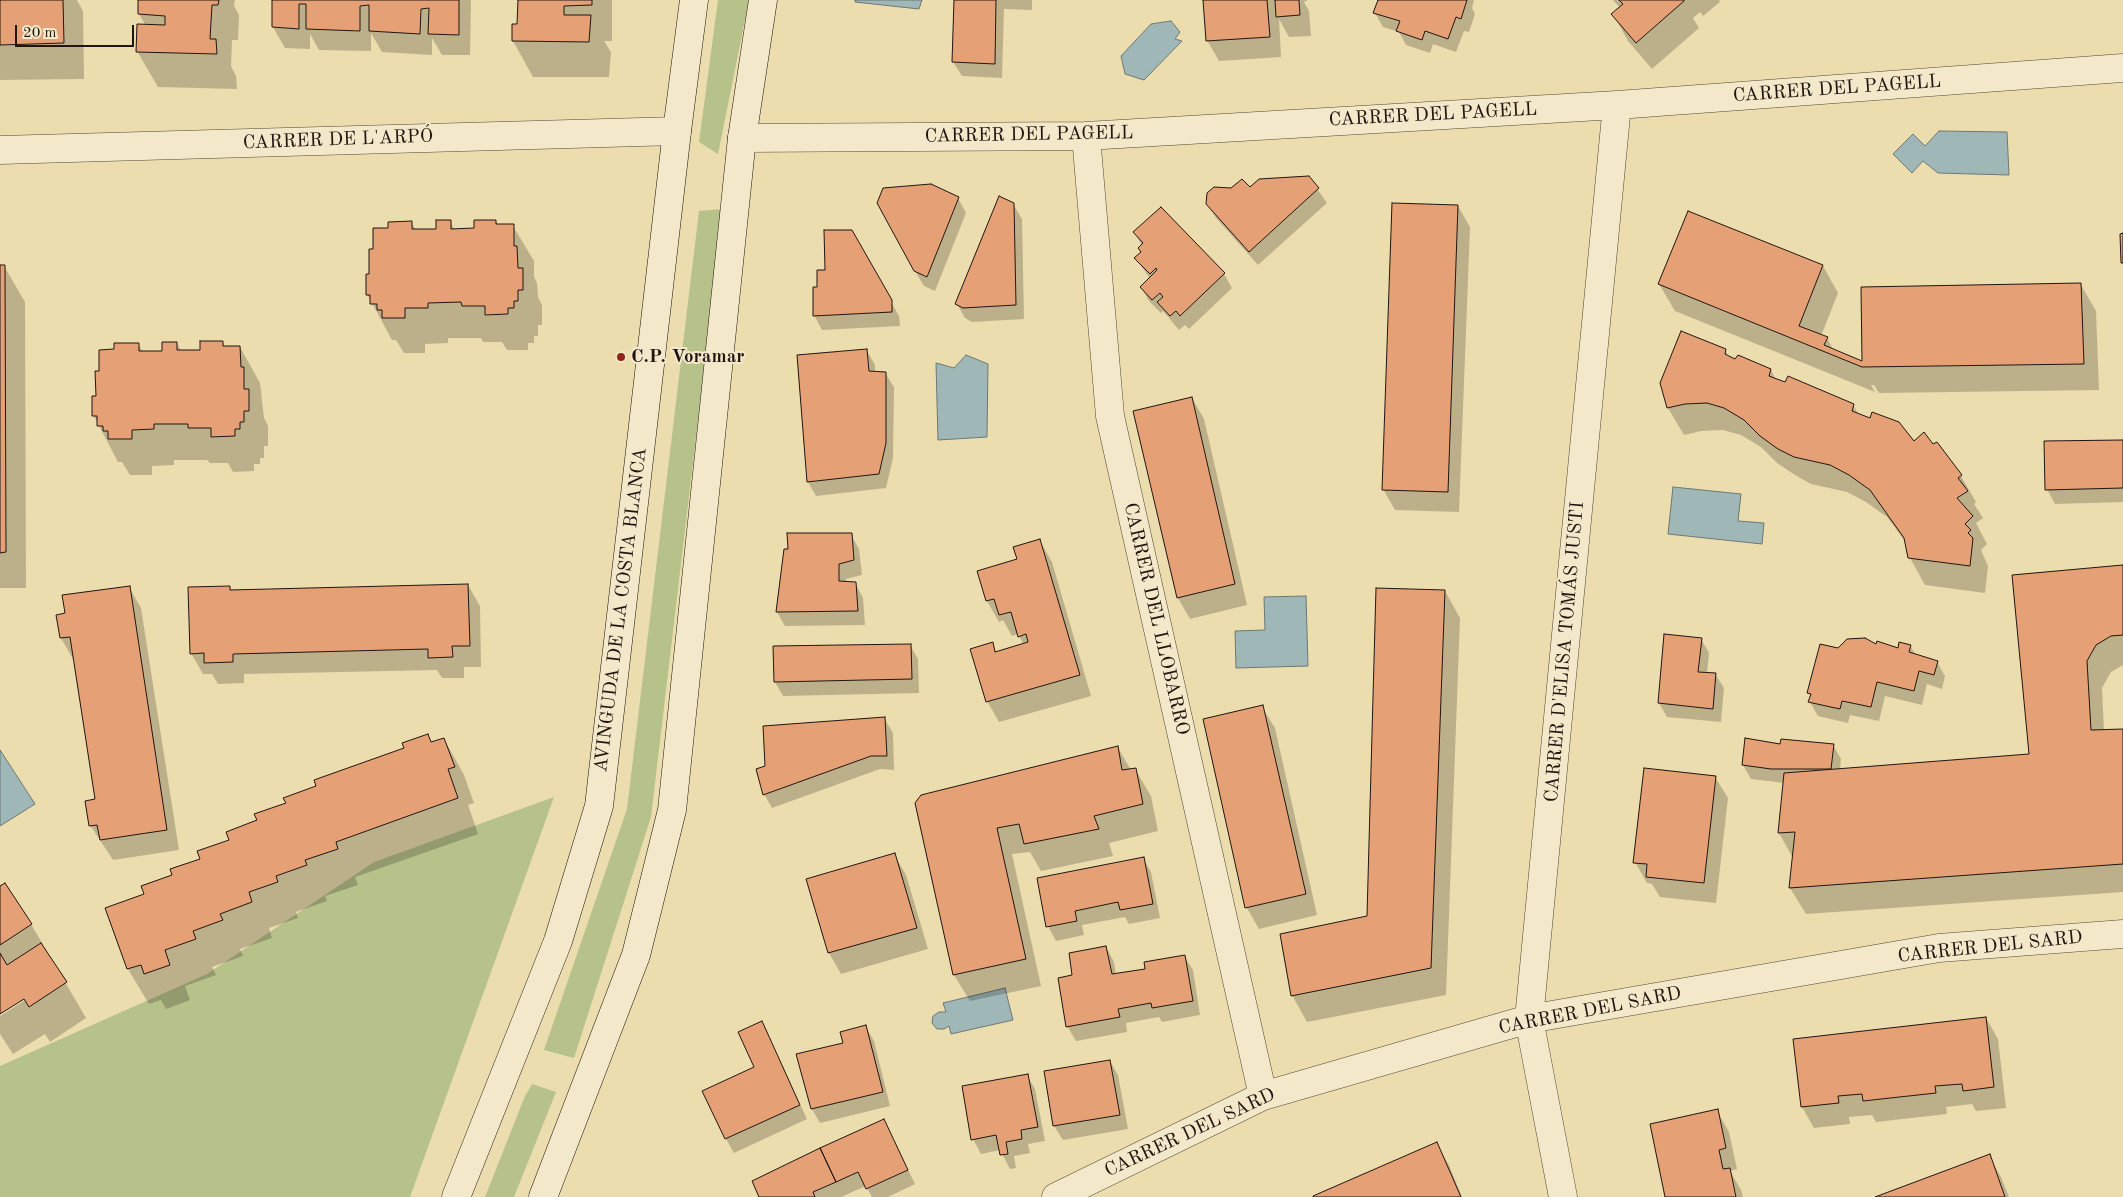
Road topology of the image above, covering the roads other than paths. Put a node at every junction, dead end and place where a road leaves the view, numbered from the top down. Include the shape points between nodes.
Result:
1 (694, 0) edge
2 (763, 0) edge
3 (2123, 68) edge
4 (1617, 105) junction
5 (677, 131) junction
6 (1086, 136) junction
7 (742, 138) junction
8 (0, 150) edge
9 (2123, 934) edge
10 (1529, 1020) junction
11 (1263, 1096) junction
12 (456, 1197) edge
13 (543, 1197) edge
14 (1056, 1197) edge
15 (1563, 1197) edge

1 - 5 street, AVINGUDA DE LA COSTA BLANCA
2 - 7 street
3 - 4 street, CARRER DEL PAGELL
4 - 6 street, CARRER DEL PAGELL
4 - 10 street, CARRER D'ELISA TOMÁS JUSTI
5 - 8 street, CARRER DE L'ARPÓ
5 - 12 street, AVINGUDA DE LA COSTA BLANCA via 598,806 558,941
6 - 7 street, CARRER DEL PAGELL
6 - 11 street, CARRER DEL LLOBARRO via 1110,416
7 - 13 street via 672,810 636,955
9 - 10 street, CARRER DEL SARD via 1939,948
10 - 11 street, CARRER DEL SARD
10 - 15 street, CARRER D'ELISA TOMÁS JUSTI
11 - 14 street, CARRER DEL SARD

